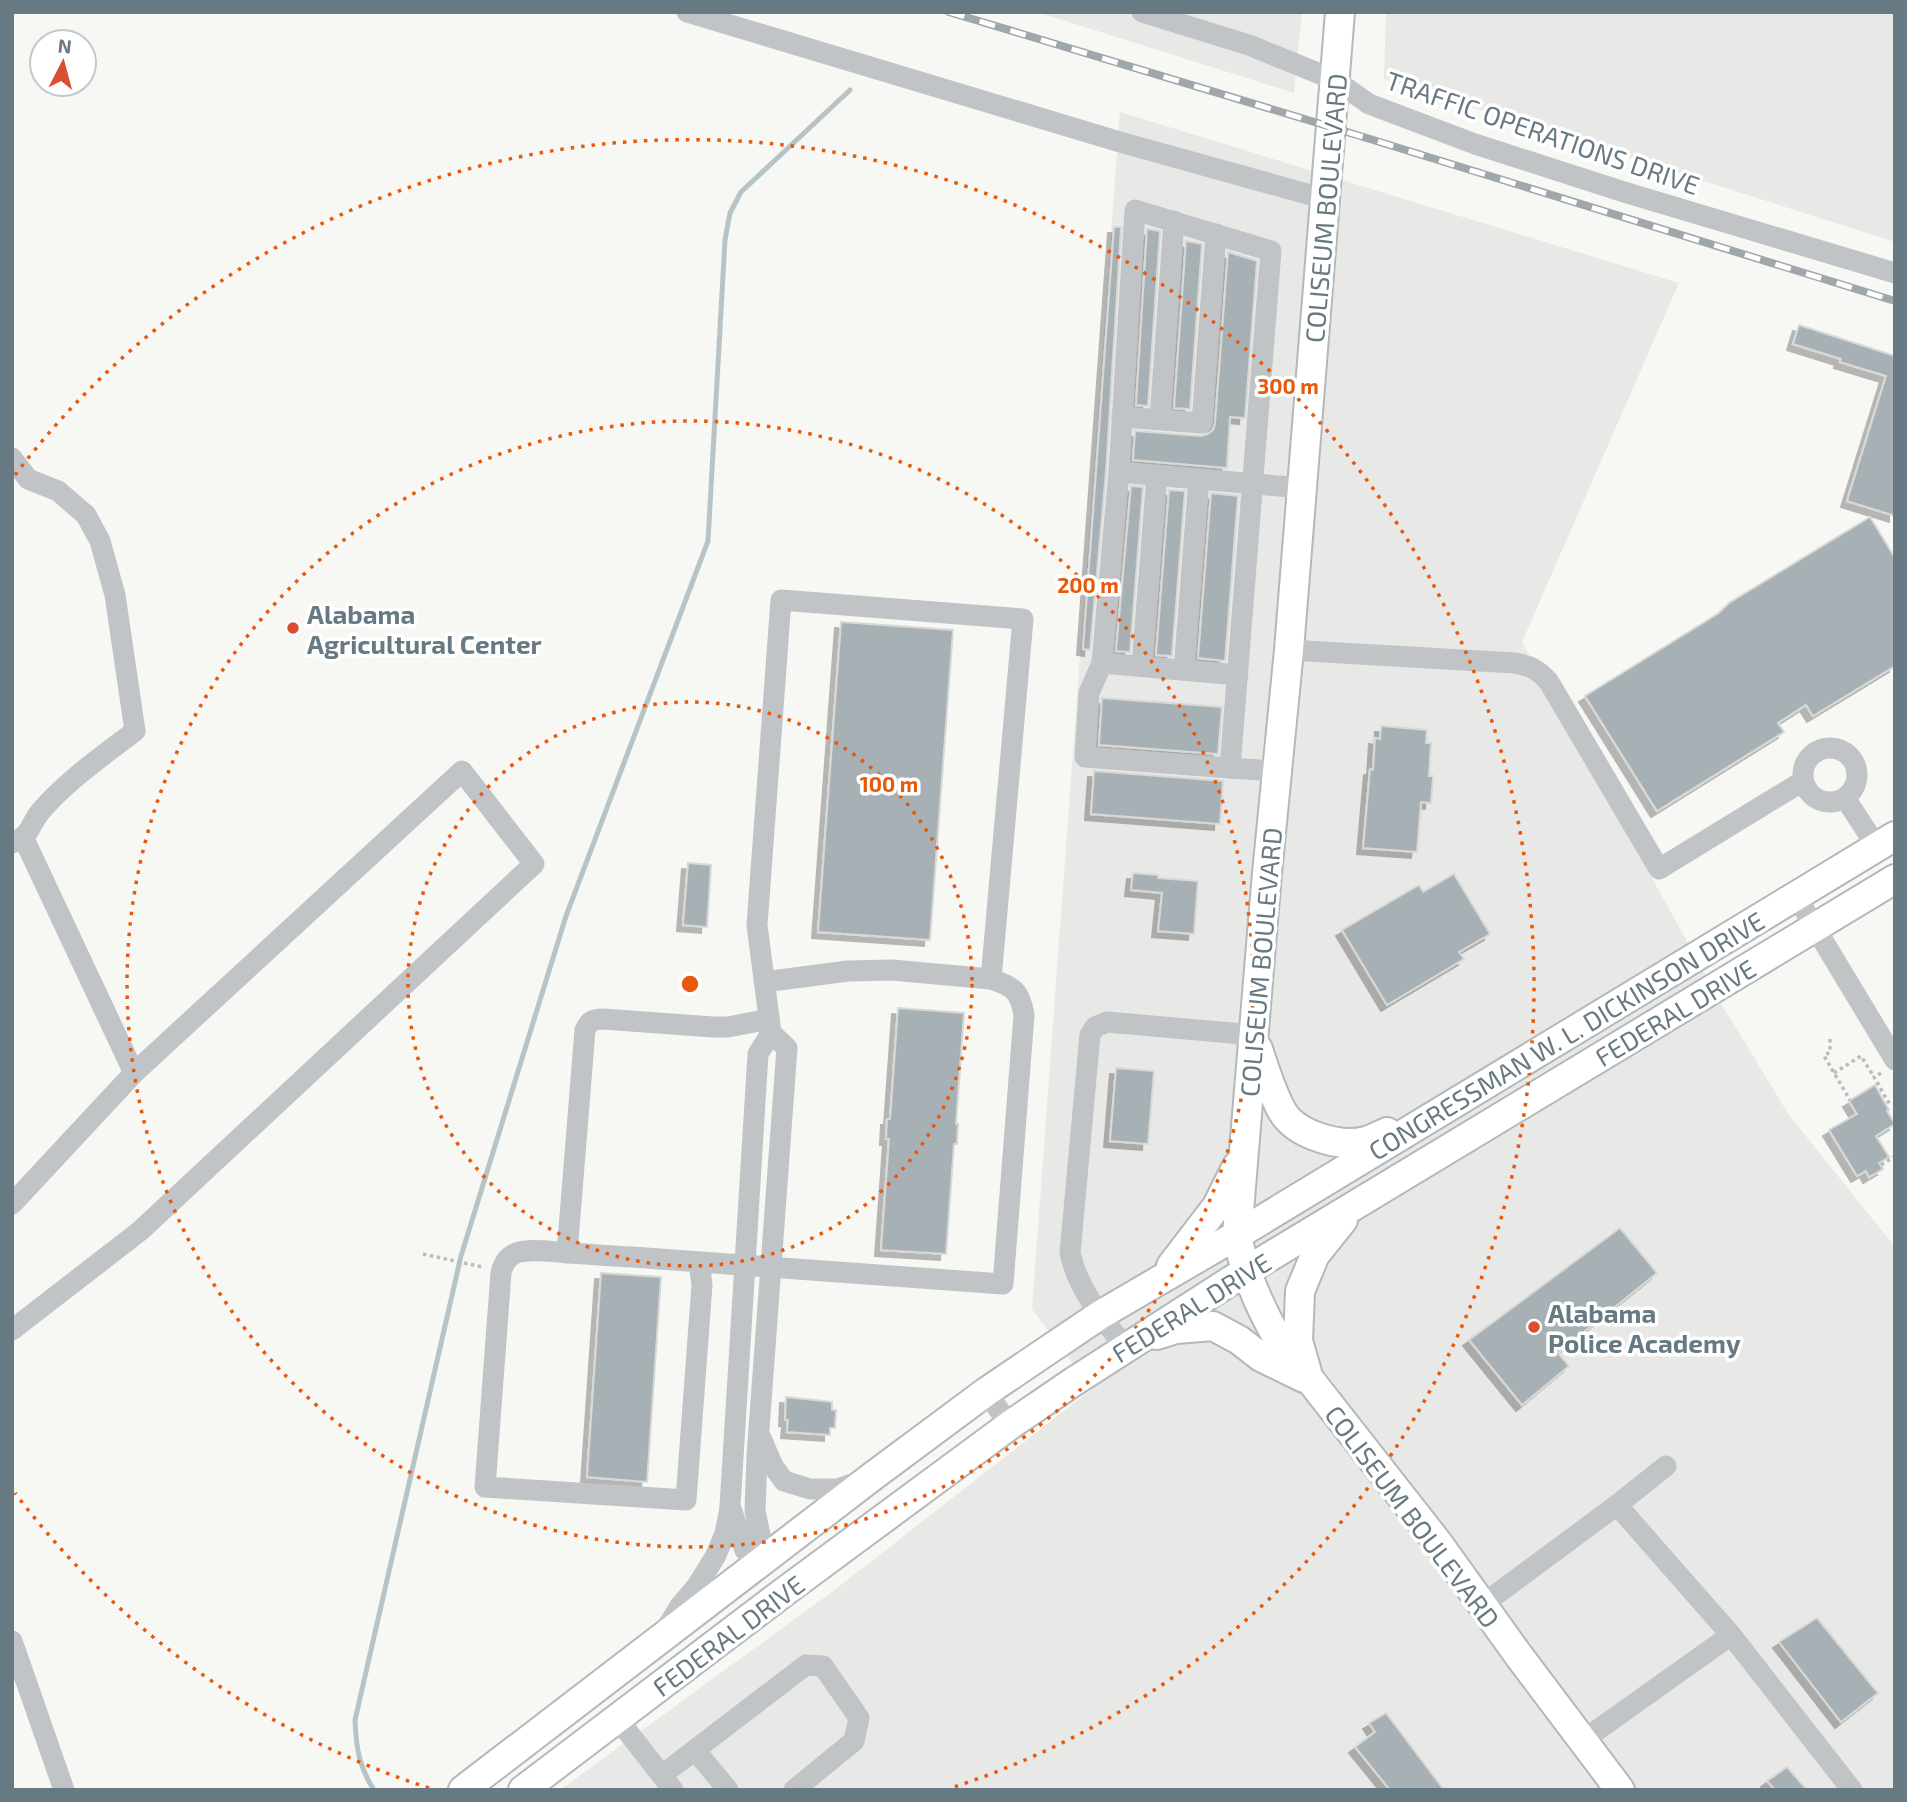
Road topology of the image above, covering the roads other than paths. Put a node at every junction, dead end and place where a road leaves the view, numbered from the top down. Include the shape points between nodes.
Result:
1 (687, 12) edge
2 (1142, 12) edge
3 (1340, 12) edge
4 (1335, 80) junction
5 (1325, 199) junction
6 (1174, 221) junction
7 (1216, 234) junction
8 (1895, 273) edge
9 (1122, 417) junction
10 (1160, 419) junction
11 (12, 458) edge
12 (1119, 472) junction
13 (1157, 475) junction
14 (1199, 479) junction
15 (1254, 484) junction
16 (1302, 488) junction
17 (1289, 650) junction
18 (1102, 663) junction
19 (1142, 666) junction
20 (1184, 670) junction
21 (1238, 675) junction
22 (1230, 768) junction
23 (1277, 771) junction
24 (1803, 781) junction
25 (1845, 797) junction
26 (18, 841) edge
27 (1886, 841) edge
28 (1895, 879) edge
29 (1796, 896) junction
30 (1814, 928) junction
31 (991, 979) junction
32 (764, 982) junction
33 (770, 1026) junction
34 (1254, 1035) junction
35 (1890, 1065) edge
36 (134, 1073) junction
37 (1444, 1108) junction
38 (1244, 1153) junction
39 (12, 1204) edge
40 (1355, 1206) junction
41 (1237, 1235) junction
42 (567, 1253) junction
43 (699, 1262) junction
44 (745, 1265) junction
45 (771, 1267) junction
46 (1246, 1271) junction
47 (1160, 1279) junction
48 (1100, 1315) junction
49 (12, 1330) edge
50 (1131, 1344) junction
51 (1309, 1381) junction
52 (986, 1392) junction
53 (1010, 1425) junction
54 (758, 1432) junction
55 (1666, 1466) dead end
56 (873, 1476) junction
57 (1617, 1505) junction
58 (730, 1506) junction
59 (762, 1561) junction
60 (784, 1592) junction
61 (1482, 1605) junction
62 (1731, 1635) junction
63 (662, 1637) junction
64 (12, 1640) edge
65 (617, 1718) junction
66 (1582, 1741) junction
67 (695, 1750) junction
68 (667, 1783) edge
69 (64, 1790) edge
70 (463, 1790) edge
71 (523, 1790) edge
72 (727, 1790) edge
73 (794, 1790) edge
74 (1620, 1790) edge
75 (1852, 1790) edge

1 - 5 street
2 - 4 street, TRAFFIC OPERATIONS DRIVE via 1249,45
3 - 4 main road, COLISEUM BOULEVARD
4 - 5 main road, COLISEUM BOULEVARD
4 - 8 street, TRAFFIC OPERATIONS DRIVE via 1369,104 1475,144
5 - 16 main road, COLISEUM BOULEVARD
6 - 7 street
6 - 9 street via 1135,209
6 - 10 street
7 - 10 street via 1202,423
7 - 15 street via 1271,250
9 - 10 street
9 - 12 street
11 - 26 street via 28,479 58,491 86,515 100,541 115,595 135,731 66,786
12 - 13 street
12 - 18 street
13 - 14 street
13 - 19 street
14 - 15 street
14 - 20 street
15 - 16 street
15 - 21 street
16 - 17 main road, COLISEUM BOULEVARD
17 - 23 main road, COLISEUM BOULEVARD
17 - 24 street via 1514,663 1538,671 1549,682 1659,869
18 - 19 street
18 - 22 street via 1089,693 1085,757
19 - 20 street
20 - 21 street
21 - 22 street
22 - 23 street
23 - 34 main road, COLISEUM BOULEVARD
24 - 25 street via 1811,795 1822,801
24 - 25 street via 1809,756 1827,747 1837,748 1853,760 1857,770 1857,780
25 - 27 street
26 - 36 street
27 - 29 main road, CONGRESSMAN W. L. DICKINSON DRIVE
28 - 30 main road, FEDERAL DRIVE
29 - 30 street
29 - 37 main road, CONGRESSMAN W. L. DICKINSON DRIVE
30 - 35 street
30 - 40 main road, FEDERAL DRIVE
31 - 32 street via 892,970 843,971
31 - 32 street via 1023,619 781,600 757,925
31 - 45 street via 1011,986 1024,1015 1003,1284
32 - 33 street
33 - 42 street via 603,1019 588,1023
33 - 44 street via 758,1054
33 - 45 street via 787,1048
34 - 37 main road via 1284,1114 1301,1130 1321,1138 1364,1142
34 - 38 main road, COLISEUM BOULEVARD
34 - 48 street via 1107,1022 1090,1035 1070,1253 1074,1272
36 - 39 street
36 - 49 street via 462,771 534,864 140,1231
37 - 41 main road, CONGRESSMAN W. L. DICKINSON DRIVE
38 - 41 main road, COLISEUM BOULEVARD
38 - 47 main road via 1217,1206
40 - 46 main road, FEDERAL DRIVE
40 - 51 main road via 1315,1255 1300,1291 1298,1340
41 - 46 main road, COLISEUM BOULEVARD
41 - 47 main road, FEDERAL DRIVE
42 - 43 street
42 - 43 street via 517,1252 503,1265 485,1487 686,1500 702,1285
43 - 44 street
44 - 45 street
44 - 58 street
45 - 54 street
46 - 50 main road, FEDERAL DRIVE
46 - 51 main road, COLISEUM BOULEVARD via 1267,1320
47 - 48 main road, FEDERAL DRIVE
48 - 50 street
48 - 52 main road, FEDERAL DRIVE
50 - 51 main road via 1176,1329 1213,1326
50 - 53 main road, FEDERAL DRIVE
51 - 61 main road, COLISEUM BOULEVARD
52 - 53 street
52 - 56 main road, FEDERAL DRIVE
53 - 60 main road, FEDERAL DRIVE
54 - 56 street via 785,1481 810,1489 838,1489
54 - 59 street via 755,1511
55 - 57 street
56 - 59 main road, FEDERAL DRIVE
57 - 61 street
57 - 62 street
58 - 59 street via 746,1550
58 - 63 street via 715,1557
59 - 60 main road
59 - 63 main road, FEDERAL DRIVE
60 - 65 main road, FEDERAL DRIVE
61 - 66 main road, COLISEUM BOULEVARD
62 - 66 street
62 - 75 street
63 - 70 main road, FEDERAL DRIVE
64 - 69 street
65 - 68 street
65 - 71 main road, FEDERAL DRIVE
66 - 74 main road, COLISEUM BOULEVARD
67 - 68 street
67 - 72 street
67 - 73 street via 806,1665 823,1666 859,1718 854,1741

